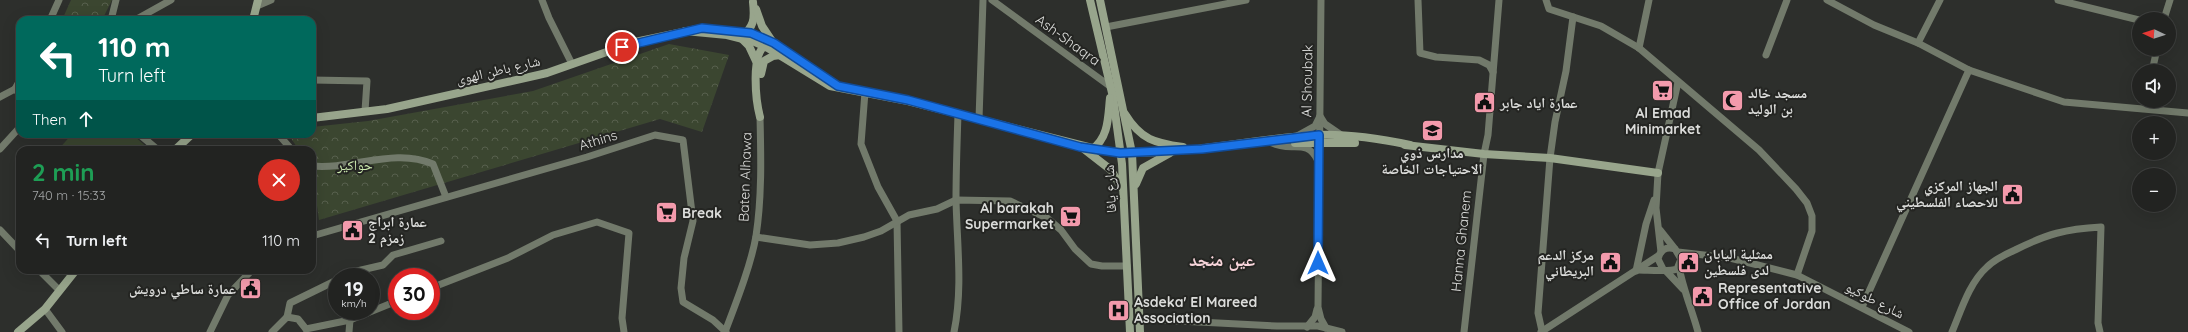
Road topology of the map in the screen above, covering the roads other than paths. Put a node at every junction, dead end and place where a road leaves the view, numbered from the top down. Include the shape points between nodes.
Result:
1 (59, 0) edge
2 (116, 0) edge
3 (171, 0) edge
4 (271, 0) edge
5 (542, 0) edge
6 (983, 0) edge
7 (992, 0) edge
8 (1090, 0) edge
9 (1100, 0) edge
10 (1246, 0) edge
11 (1321, 0) edge
12 (1418, 0) edge
13 (1499, 0) edge
14 (1546, 0) edge
15 (1649, 0) edge
16 (1787, 0) edge
17 (1827, 0) edge
18 (1940, 0) edge
19 (2058, 0) edge
20 (2170, 0) edge
21 (752, 1) edge
22 (257, 3) edge
23 (2166, 12) edge
24 (52, 16) edge
25 (112, 16) edge
26 (142, 16) edge
27 (254, 16) edge
28 (1573, 17) junction
29 (2132, 18) edge
30 (1106, 27) junction
31 (685, 31) junction
32 (748, 32) junction
33 (741, 38) junction
34 (774, 43) junction
35 (1918, 43) junction
36 (764, 46) junction
37 (1639, 48) junction
38 (780, 55) junction
39 (1766, 55) dead end
40 (572, 64) junction
41 (756, 66) junction
42 (1969, 70) junction
43 (1494, 72) junction
44 (316, 80) edge
45 (1678, 82) junction
46 (838, 86) junction
47 (1111, 87) junction
48 (16, 92) edge
49 (865, 92) junction
50 (0, 96) edge
51 (1123, 110) junction
52 (365, 112) junction
53 (2188, 113) edge
54 (958, 114) junction
55 (1320, 116) junction
56 (760, 117) junction
57 (316, 118) edge
58 (979, 119) junction
59 (16, 131) edge
60 (1346, 137) junction
61 (144, 138) edge
62 (188, 138) edge
63 (282, 138) edge
64 (1293, 138) junction
65 (1319, 139) junction
66 (1255, 143) junction
67 (1272, 143) junction
68 (1410, 145) junction
69 (154, 146) edge
70 (180, 146) edge
71 (288, 146) edge
72 (1080, 147) junction
73 (0, 149) edge
74 (1092, 149) junction
75 (1202, 149) junction
76 (1174, 151) junction
77 (1120, 153) junction
78 (1132, 153) junction
79 (1484, 154) junction
80 (1550, 158) junction
81 (1319, 162) junction
82 (316, 166) edge
83 (1658, 173) junction
84 (1134, 190) junction
85 (1657, 192) junction
86 (1124, 195) junction
87 (446, 197) junction
88 (956, 200) junction
89 (897, 221) junction
90 (0, 230) edge
91 (1660, 230) junction
92 (316, 235) edge
93 (756, 237) junction
94 (440, 241) dead end
95 (16, 247) edge
96 (1677, 250) junction
97 (1692, 253) junction
98 (1659, 254) junction
99 (1680, 265) junction
100 (1127, 266) junction
101 (370, 268) edge
102 (1664, 270) junction
103 (1637, 271) junction
104 (43, 274) edge
105 (73, 274) edge
106 (248, 274) edge
107 (1797, 275) junction
108 (328, 284) edge
109 (440, 284) edge
110 (1683, 289) junction
111 (59, 290) junction
112 (1318, 307) junction
113 (1862, 307) junction
114 (45, 309) junction
115 (287, 317) junction
116 (1140, 319) junction
117 (350, 320) joint
118 (1306, 327) junction
119 (1326, 328) junction
120 (1277, 329) edge
121 (305, 331) edge
122 (18, 332) edge
123 (62, 332) edge
124 (210, 332) edge
125 (272, 332) edge
126 (350, 332) edge
127 (624, 332) edge
128 (726, 332) edge
129 (899, 332) edge
130 (954, 332) edge
131 (1130, 332) edge
132 (1140, 332) edge
133 (1342, 332) edge
134 (1464, 332) edge
135 (1542, 332) edge
136 (1698, 332) edge
137 (1909, 332) edge
138 (1952, 332) edge
139 (2100, 332) edge

1 - 24 street
2 - 25 street
3 - 26 street
4 - 22 street
5 - 40 street
6 - 58 street
7 - 47 street, Ash-Shaqra
8 - 47 main road, شارع يافا
9 - 30 main road, شارع يافا
10 - 30 street
11 - 55 street, Al Shoubak
12 - 43 street via 1420,53 1436,57 1479,60 1489,65
13 - 43 street, Hanna Ghanem
14 - 28 street via 1549,9
15 - 37 street
16 - 39 street
17 - 35 street via 1874,25
18 - 35 street
19 - 29 street
20 - 23 street
21 - 32 main road via 754,19
21 - 34 main road via 764,30
22 - 27 main road
28 - 37 street via 1601,26
28 - 80 street
30 - 51 main road, شارع يافا
31 - 32 main road via 708,28
31 - 33 main road
31 - 40 main road, شارع باطن الهوى via 635,42
32 - 33 main road
32 - 34 main road
33 - 36 main road
33 - 41 main road via 752,50
34 - 36 main road
34 - 46 main road
35 - 42 street
36 - 38 main road
36 - 41 main road via 757,56
37 - 45 street
38 - 46 main road via 825,83
38 - 56 main road via 770,57 762,64
40 - 52 main road, شارع باطن الهوى via 547,73
41 - 56 main road
42 - 53 street via 2064,102
42 - 113 street
43 - 79 street, Hanna Ghanem
44 - 52 street via 367,81
45 - 83 street
45 - 107 street via 1759,150 1807,203 1812,216 1812,231
46 - 49 main road
47 - 74 main road via 1105,134
47 - 77 main road, شارع يافا
48 - 50 street
49 - 54 main road via 908,100
49 - 89 street via 862,144 878,188
51 - 75 main road via 1137,130 1158,143
51 - 78 main road, شارع يافا
52 - 57 main road, شارع باطن الهوى
54 - 58 main road
54 - 88 street
55 - 60 street via 1334,132
55 - 64 street via 1315,126
55 - 65 street, Al Shoubak
56 - 93 street, Baten Alhawa via 760,191
58 - 72 main road
59 - 73 street
60 - 65 main road
60 - 68 main road
61 - 69 street
62 - 70 main road
63 - 71 street
64 - 65 main road
64 - 66 main road
65 - 67 main road
65 - 68 main road
65 - 81 street, Al Shoubak
66 - 67 main road
66 - 75 main road
67 - 81 street via 1280,147 1305,146 1314,153
68 - 79 main road
72 - 74 main road
72 - 86 main road via 1111,170
74 - 77 main road
75 - 76 main road
76 - 78 main road
76 - 84 main road via 1143,168
77 - 78 main road
77 - 86 main road, شارع يافا
78 - 84 main road, شارع يافا
79 - 80 main road
79 - 134 street, Hanna Ghanem
80 - 83 main road
80 - 135 street via 1538,312
81 - 112 street, Al Shoubak
82 - 87 street via 420,158 433,164
83 - 85 street
84 - 116 main road, شارع يافا
85 - 91 street via 1657,220
85 - 103 street via 1646,224
86 - 100 main road, شارع يافا
87 - 92 street, Athins
87 - 128 street, Athins via 655,135 683,140 693,221 684,258 681,288 683,302 713,320
88 - 89 street via 937,209 909,215
88 - 100 street via 1010,201 1047,218 1091,264
88 - 130 street via 959,281 958,313
89 - 93 street via 881,231 838,242 810,245
89 - 129 street
90 - 95 street
91 - 96 street
91 - 98 street
93 - 128 street, Baten Alhawa via 740,295
94 - 101 street via 392,255 383,265
96 - 97 street, شارع طوكيو
96 - 98 street via 1667,248
96 - 99 street
97 - 99 street
97 - 107 street, شارع طوكيو via 1730,258
98 - 102 street via 1658,263
98 - 103 street
99 - 102 street via 1674,271
99 - 110 street
100 - 131 main road, شارع يافا
102 - 103 street
102 - 110 street
103 - 135 street
104 - 111 street
105 - 111 main road
106 - 124 street via 228,295
107 - 113 street, شارع طوكيو
108 - 115 street via 290,303
109 - 127 street via 508,258 553,235 597,222 629,233 622,318
110 - 136 street
111 - 114 main road
112 - 118 street, Al Shoubak via 1316,316
112 - 119 street, Al Shoubak
113 - 137 street, شارع طوكيو
114 - 122 main road
114 - 123 street
115 - 121 street via 298,319
115 - 125 street
116 - 120 street
116 - 132 main road, شارع يافا
117 - 121 street
117 - 126 street
118 - 119 street
118 - 120 street
119 - 133 street
138 - 139 street via 1974,285 1987,267 2044,235 2072,228 2101,227 2098,323

